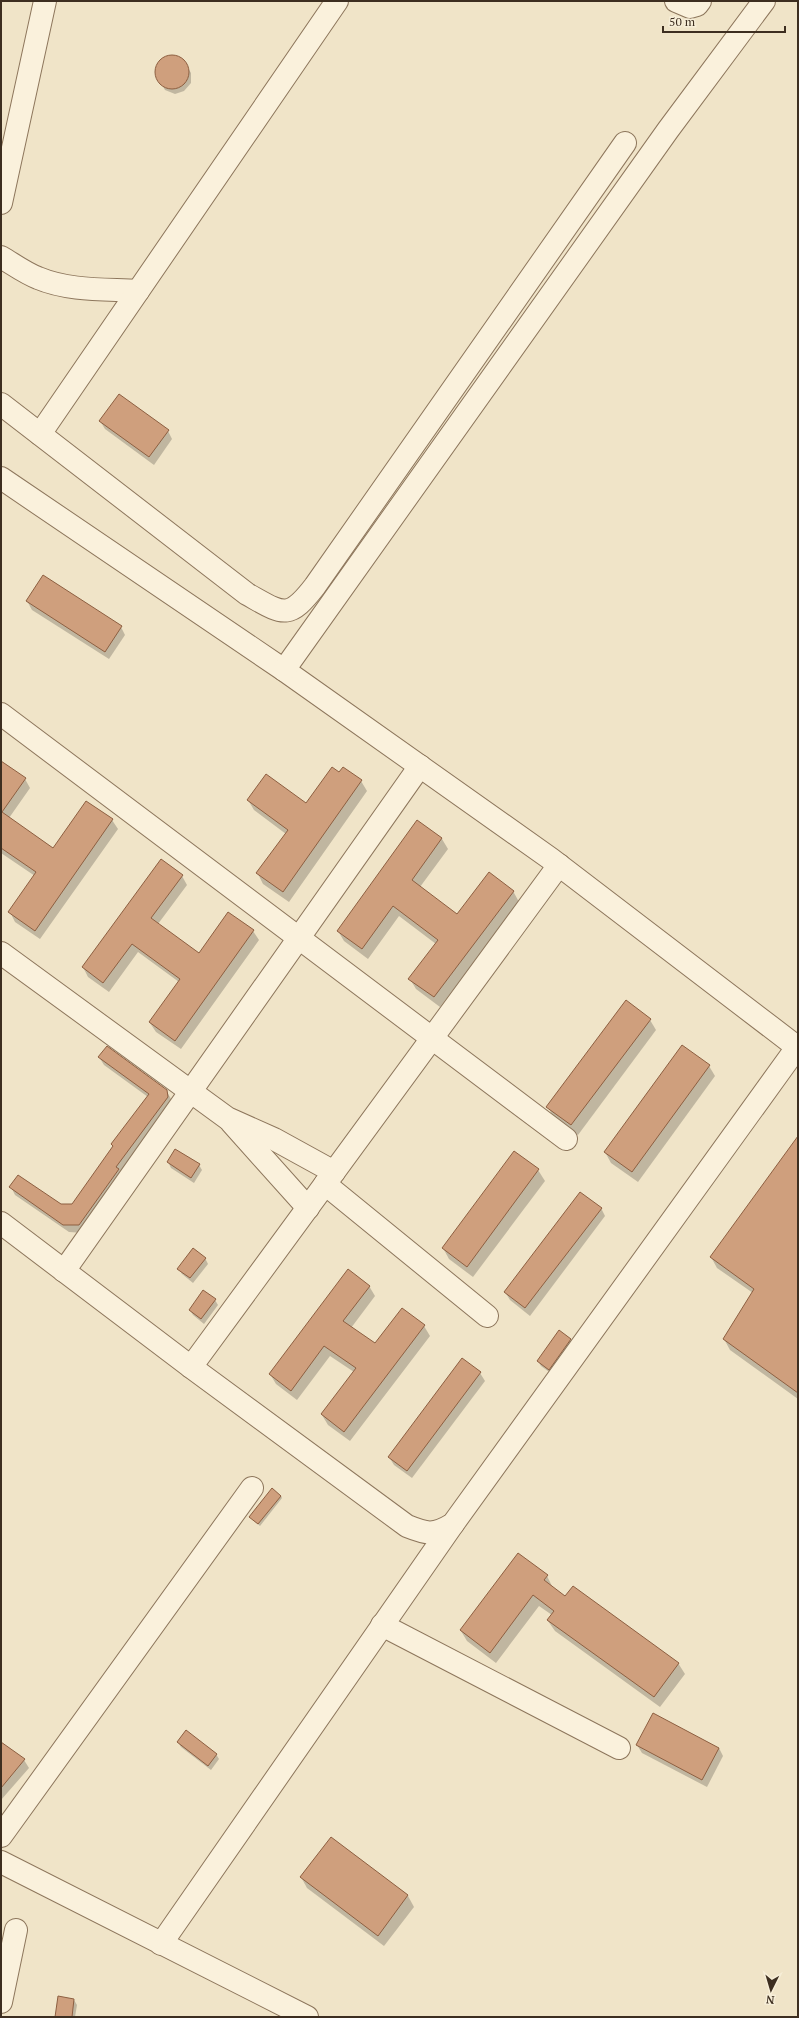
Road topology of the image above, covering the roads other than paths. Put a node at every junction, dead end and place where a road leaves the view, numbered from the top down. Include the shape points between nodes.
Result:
1 (45, 1) edge
2 (337, 1) edge
3 (676, 1) edge
4 (700, 1) edge
5 (764, 1) edge
6 (625, 143) dead end
7 (1, 203) edge
8 (1, 257) edge
9 (138, 291) junction
10 (1, 404) edge
11 (40, 434) junction
12 (1, 478) edge
13 (284, 670) junction
14 (1, 714) edge
15 (420, 766) junction
16 (559, 865) junction
17 (298, 939) junction
18 (1, 953) edge
19 (431, 1039) junction
20 (798, 1046) edge
21 (191, 1091) junction
22 (227, 1118) junction
23 (566, 1139) dead end
24 (329, 1178) junction
25 (308, 1208) junction
26 (1, 1223) edge
27 (64, 1271) junction
28 (487, 1316) dead end
29 (191, 1367) junction
30 (252, 1488) dead end
31 (453, 1524) junction
32 (382, 1625) junction
33 (619, 1748) dead end
34 (1, 1836) edge
35 (1, 1862) edge
36 (16, 1930) dead end
37 (161, 1944) junction
38 (1, 2002) edge
39 (308, 2017) edge

1 - 7 street
2 - 9 street
3 - 4 street via 690,8
5 - 13 street via 668,130
6 - 11 street via 315,586 293,610 277,611 247,594
8 - 9 street via 37,278 52,283 79,288
9 - 11 street
10 - 11 street
12 - 13 street
13 - 15 street
14 - 17 street
15 - 16 street
15 - 17 street
16 - 19 street
16 - 20 street
17 - 19 street
17 - 21 street
18 - 21 street
19 - 23 street
19 - 24 street
20 - 31 street
21 - 22 street
21 - 27 street
22 - 24 street via 274,1139
22 - 25 street
24 - 25 street
24 - 28 street
25 - 29 street
26 - 27 street
27 - 29 street
29 - 31 street via 406,1526 426,1533 439,1532
30 - 34 street
31 - 32 street
32 - 33 street
32 - 37 street
35 - 37 street
36 - 38 street
37 - 39 street

